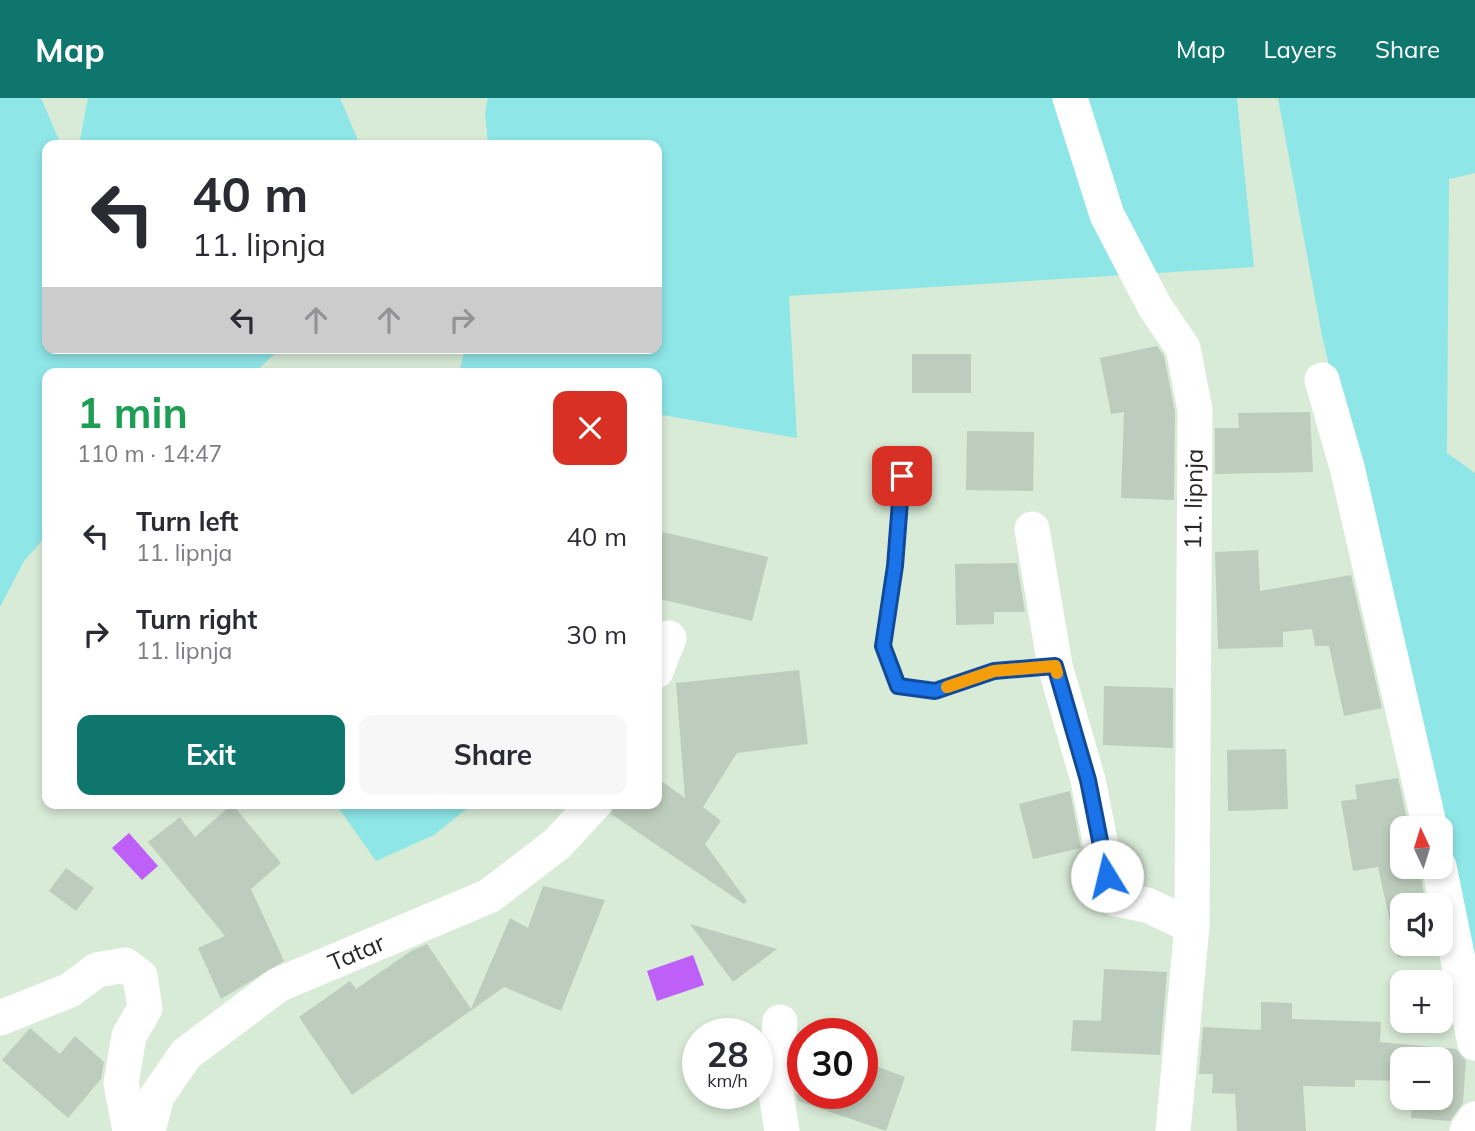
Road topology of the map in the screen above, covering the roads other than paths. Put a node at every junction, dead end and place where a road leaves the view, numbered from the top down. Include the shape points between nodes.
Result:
1 (1070, 98) edge
2 (1322, 380) dead end
3 (902, 476) dead end
4 (1032, 529) dead end
5 (669, 638) dead end
6 (662, 656) edge
7 (1055, 666) junction
8 (589, 809) edge
9 (1427, 816) edge
10 (1441, 879) edge
11 (1192, 926) junction
12 (0, 1018) edge
13 (780, 1021) dead end
14 (1475, 1043) edge
15 (1475, 1119) edge
16 (130, 1131) edge
17 (148, 1131) edge
18 (782, 1131) edge
19 (1173, 1131) edge
20 (1467, 1131) edge

1 - 11 street, 11. lipnja via 1107,215 1155,307 1183,348 1195,410
2 - 9 street via 1347,467
3 - 7 lane via 883,646 898,686 935,691 994,671
4 - 7 street
5 - 6 street
7 - 11 street via 1116,899 1147,905
8 - 17 street, Tatar via 557,844 489,895 278,985 186,1054 157,1096
10 - 14 street
11 - 19 street, 11. lipnja
12 - 16 street via 70,990 97,970 125,965 139,976 145,1008 129,1036 121,1083
13 - 18 street via 775,1087
15 - 20 street

